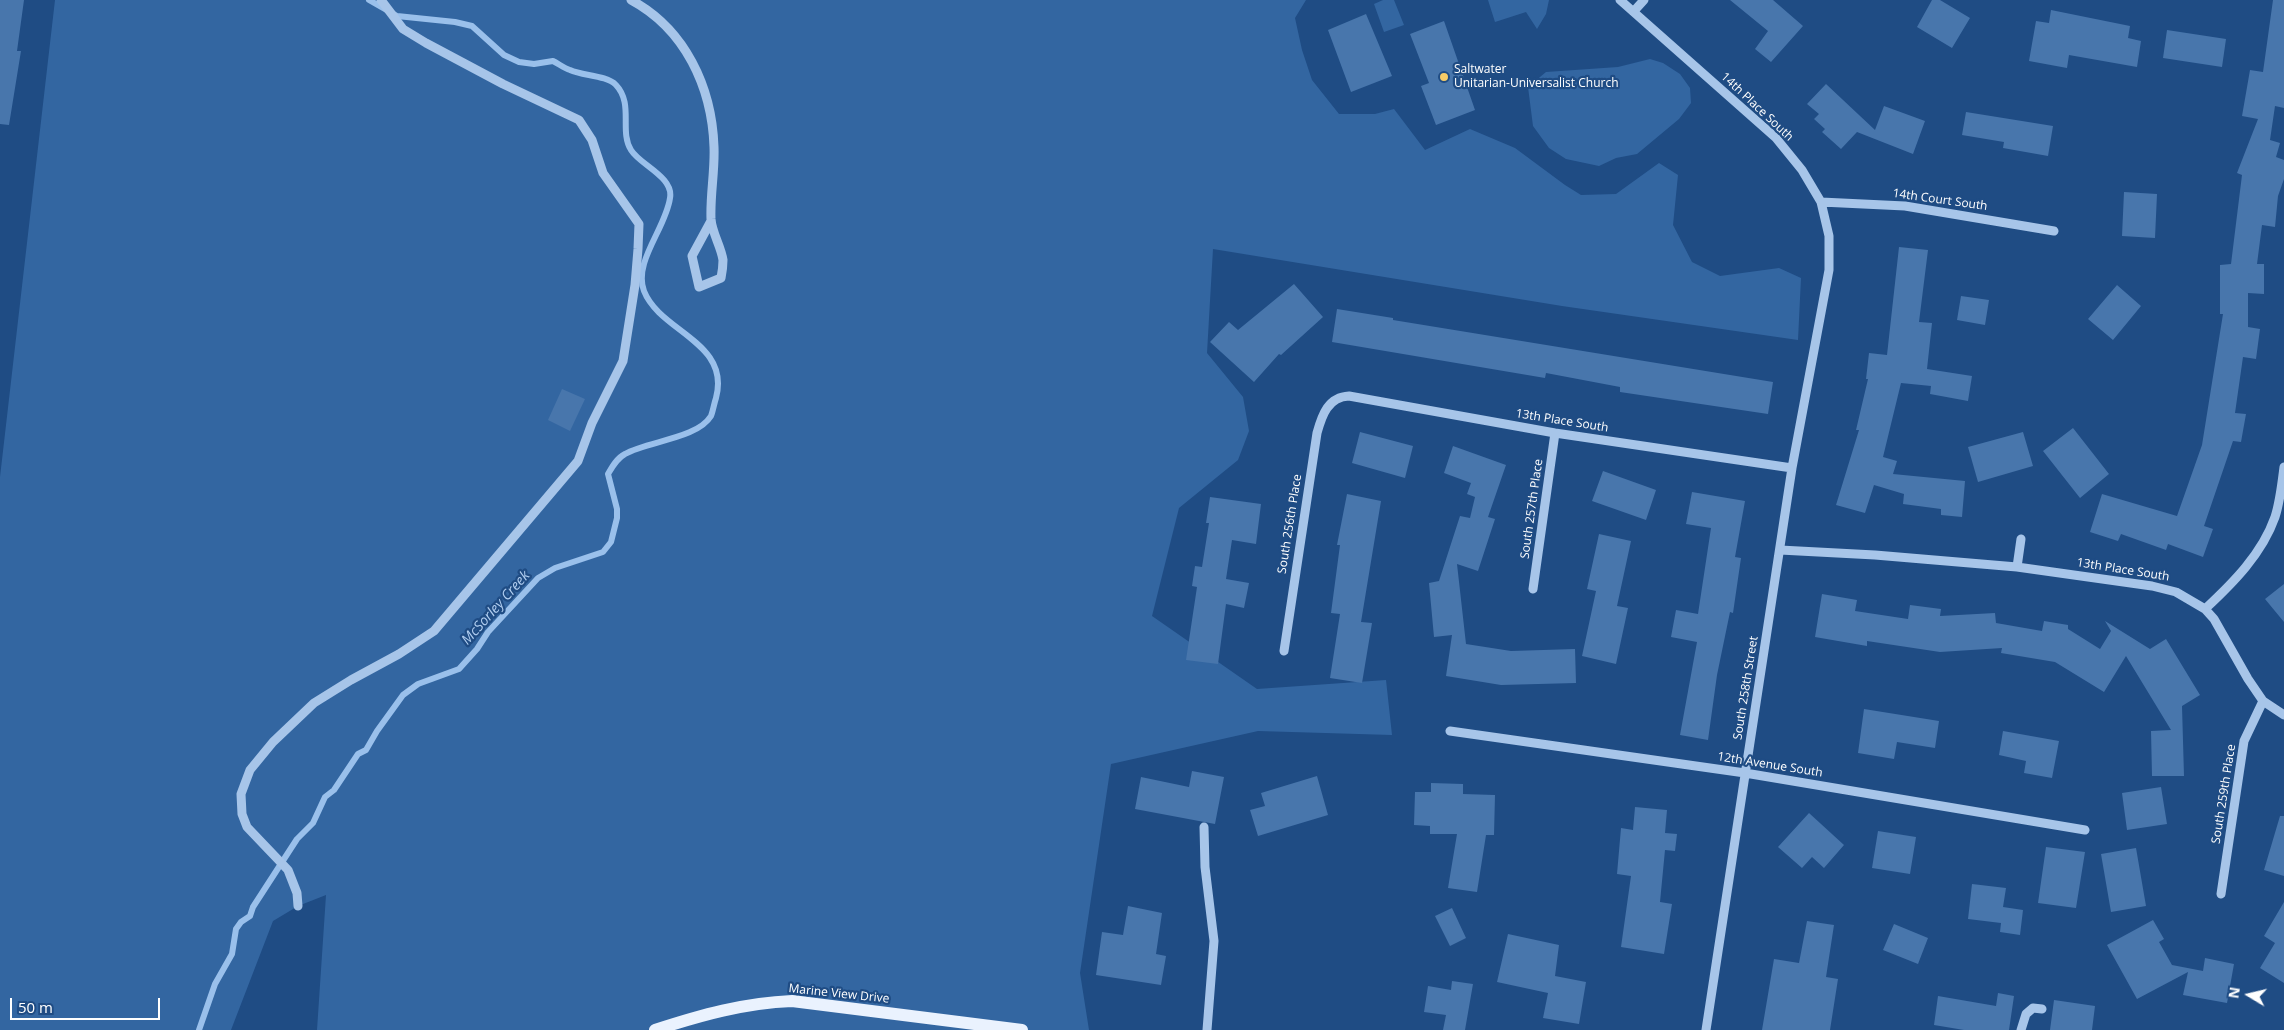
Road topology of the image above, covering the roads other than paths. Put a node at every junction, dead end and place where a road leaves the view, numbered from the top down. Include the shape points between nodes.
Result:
1 (381, 0) edge
2 (631, 0) edge
3 (1620, 0) edge
4 (1644, 0) edge
5 (1634, 12) junction
6 (1821, 202) junction
7 (711, 221) junction
8 (2054, 231) dead end
9 (1330, 404) joint
10 (1555, 434) junction
11 (2284, 467) edge
12 (1792, 468) junction
13 (2021, 539) dead end
14 (1780, 550) junction
15 (2017, 567) junction
16 (1533, 588) dead end
17 (2205, 609) junction
18 (1284, 651) dead end
19 (2263, 701) junction
20 (2284, 715) edge
21 (1450, 732) dead end
22 (1745, 773) junction
23 (1204, 827) dead end
24 (2085, 830) dead end
25 (2222, 894) dead end
26 (298, 906) dead end
27 (2042, 1009) dead end
28 (655, 1030) edge
29 (1022, 1030) edge
30 (1207, 1030) edge
31 (1706, 1030) edge
32 (2021, 1030) edge

1 - 26 street via 403,30 503,84 580,120 592,140 603,173 639,224 635,285 623,361 578,461 434,630 314,703 273,742 250,770 241,794 242,814 247,827 288,870 297,893
2 - 7 street via 647,8 672,30 701,81 711,111 714,148
3 - 5 street, 14th Place South
4 - 5 street
5 - 6 street, 14th Place South via 1776,138 1802,170
6 - 8 street, 14th Court South via 1905,206
6 - 12 street, 14th Place South via 1829,236 1829,270
7 - 7 street via 692,256 699,287 721,278 723,260
9 - 10 street, 13th Place South via 1342,396 1349,396
9 - 18 street, South 256th Place via 1317,433
10 - 12 street, 13th Place South
10 - 16 street, South 257th Place
11 - 17 street via 2275,517 2258,550 2233,583
12 - 14 street, South 258th Street
13 - 15 street
14 - 15 street, 13th Place South
14 - 22 street, South 258th Street
15 - 17 street, 13th Place South via 2164,588 2186,596
17 - 19 street, 13th Place South
19 - 20 street, 13th Place South
19 - 25 street, South 259th Place via 2244,741
21 - 22 street, 12th Avenue South
22 - 24 street, 12th Avenue South
22 - 31 street, South 258th Street
23 - 30 street via 1205,868 1214,941
27 - 32 street via 2033,1008 2026,1014
28 - 29 main road, Marine View Drive via 709,1012 792,1001

